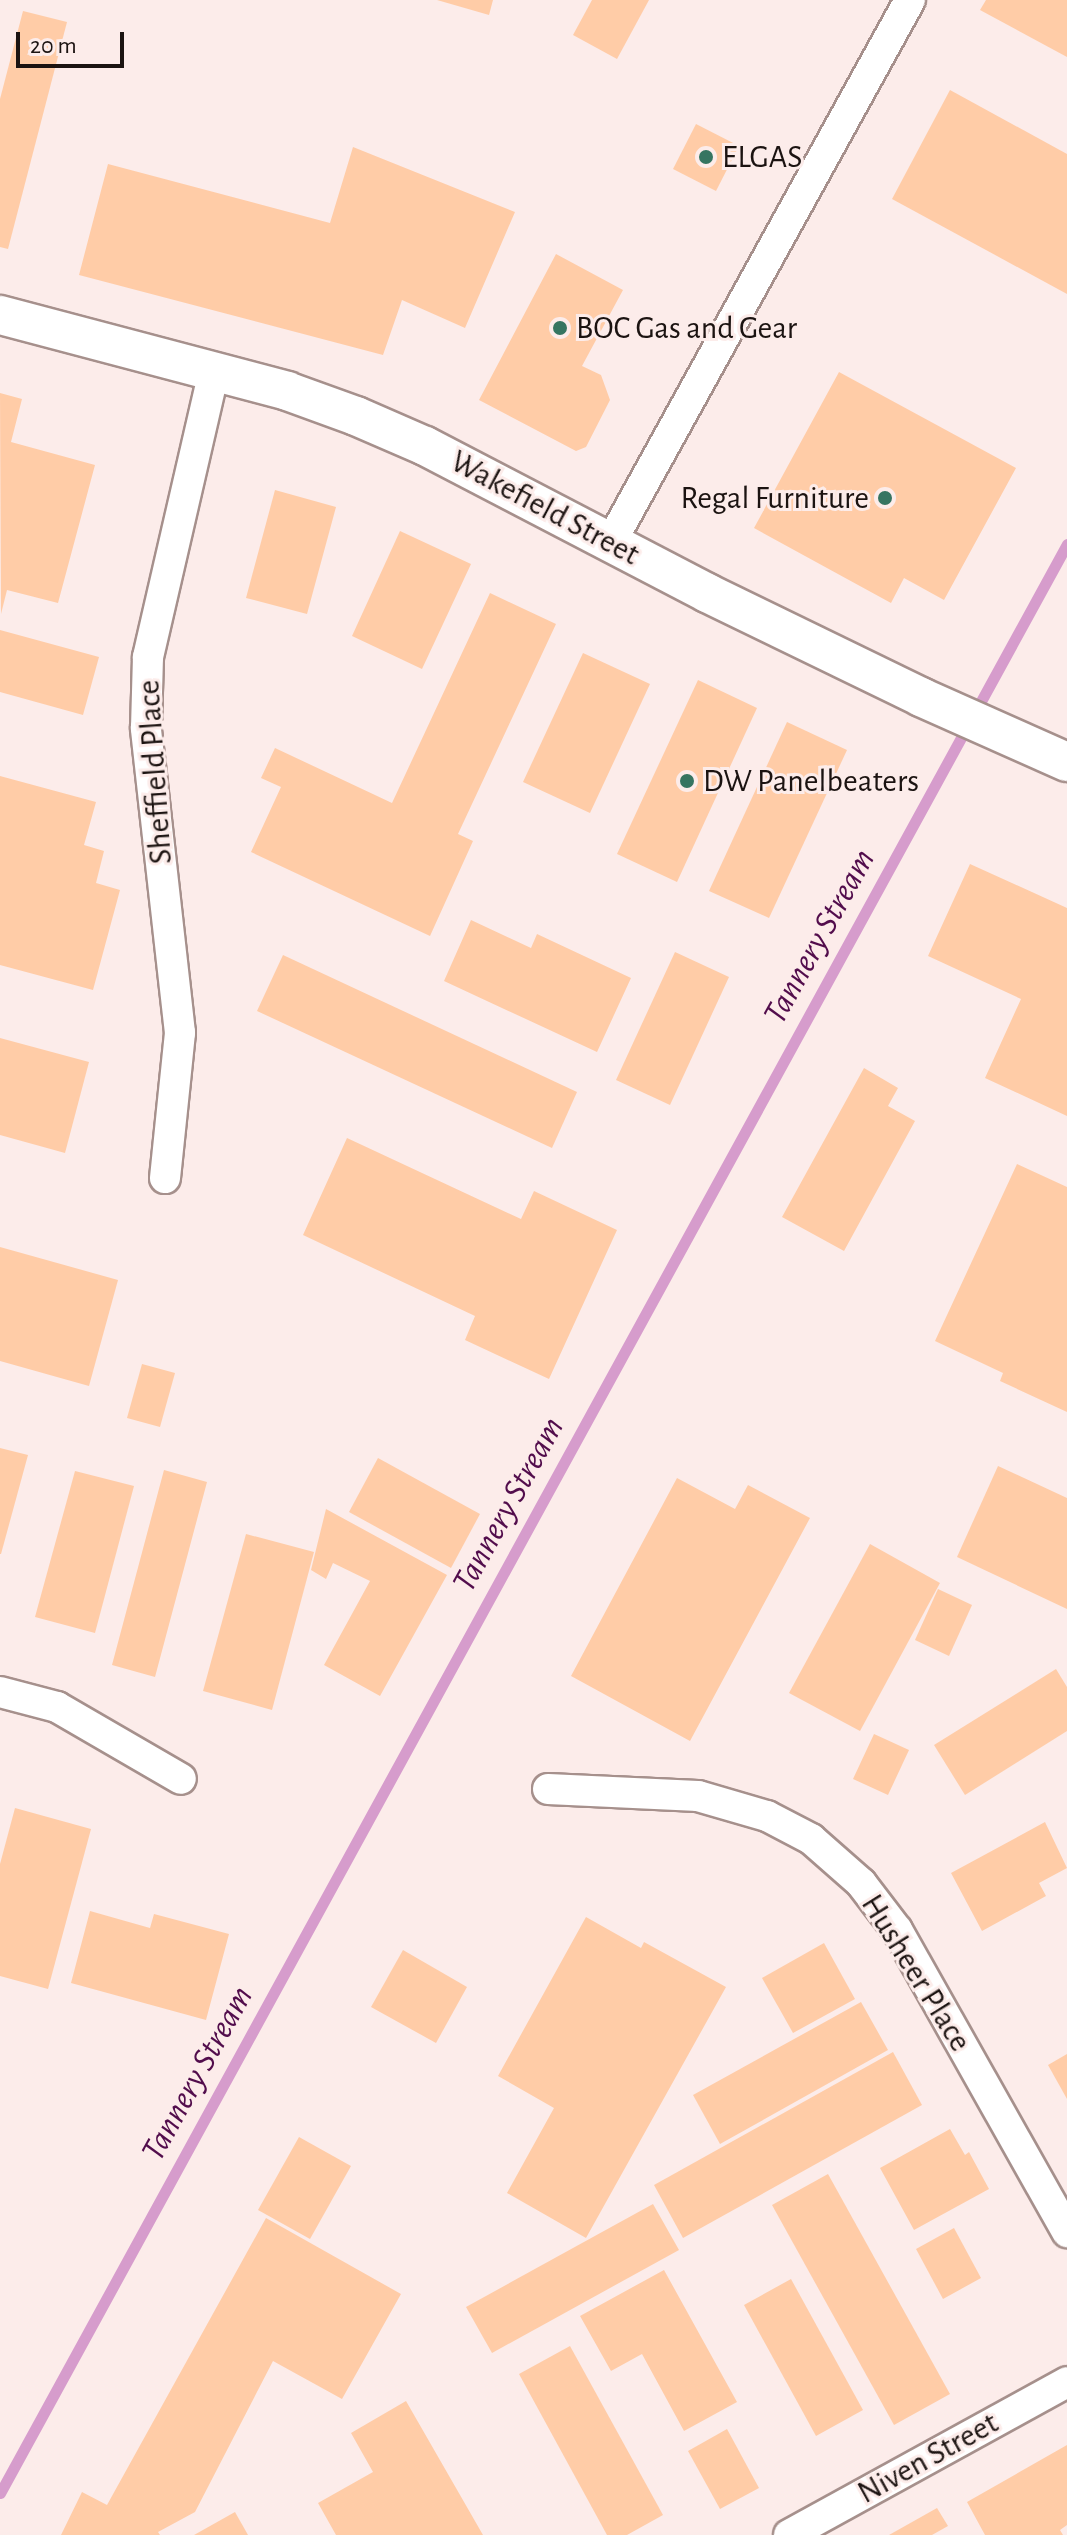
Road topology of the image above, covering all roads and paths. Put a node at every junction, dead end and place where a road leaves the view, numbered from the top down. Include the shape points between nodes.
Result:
1 (910, 0) edge
2 (0, 315) edge
3 (214, 371) junction
4 (611, 542) junction
5 (1067, 762) edge
6 (165, 1178) dead end
7 (0, 1692) edge
8 (181, 1779) dead end
9 (548, 1789) dead end
10 (1067, 2232) edge
11 (1067, 2382) edge
12 (789, 2535) edge

1 - 4 street
2 - 3 street, Wakefield Street
3 - 4 street, Wakefield Street via 370,422
3 - 6 street, Sheffield Place via 148,657 146,728 180,1033
4 - 5 street, Wakefield Street
7 - 8 street via 57,1707
9 - 10 street, Husheer Place via 698,1796 767,1816 811,1839 861,1883 897,1930
11 - 12 street, Niven Street

